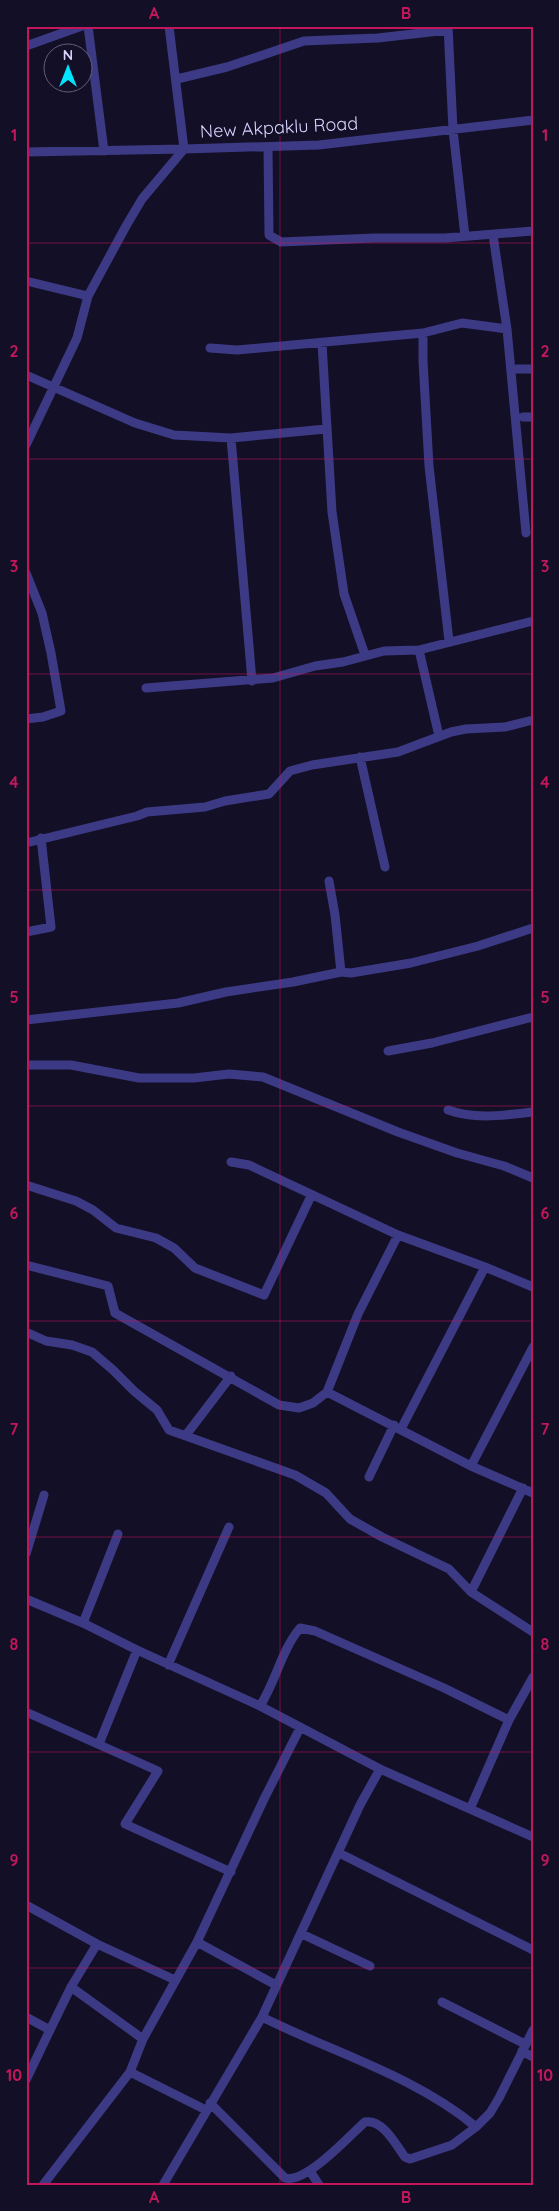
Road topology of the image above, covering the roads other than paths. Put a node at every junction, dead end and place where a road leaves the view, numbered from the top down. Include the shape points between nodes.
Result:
1 (82, 26) edge
2 (88, 26) edge
3 (169, 26) edge
4 (448, 28) edge
5 (26, 46) edge
6 (177, 79) junction
7 (533, 120) edge
8 (453, 130) junction
9 (268, 147) junction
10 (184, 149) junction
11 (104, 151) junction
12 (26, 152) edge
13 (533, 232) edge
14 (493, 235) junction
15 (465, 236) junction
16 (26, 281) edge
17 (88, 296) junction
18 (506, 329) junction
19 (423, 333) junction
20 (322, 343) junction
21 (210, 348) dead end
22 (517, 369) dead end
23 (533, 369) edge
24 (26, 375) edge
25 (54, 386) junction
26 (523, 417) dead end
27 (533, 417) edge
28 (326, 429) junction
29 (231, 438) junction
30 (26, 445) edge
31 (526, 533) dead end
32 (26, 573) edge
33 (533, 621) edge
34 (449, 641) junction
35 (419, 650) junction
36 (365, 655) junction
37 (252, 681) junction
38 (146, 688) dead end
39 (26, 719) edge
40 (533, 720) edge
41 (438, 736) junction
42 (360, 757) junction
43 (41, 838) junction
44 (26, 843) edge
45 (385, 867) dead end
46 (329, 882) dead end
47 (533, 928) edge
48 (26, 932) edge
49 (341, 972) junction
50 (533, 1017) edge
51 (26, 1020) edge
52 (388, 1051) dead end
53 (26, 1065) edge
54 (448, 1110) dead end
55 (533, 1112) edge
56 (231, 1162) dead end
57 (533, 1178) edge
58 (26, 1185) edge
59 (311, 1196) junction
60 (398, 1235) junction
61 (26, 1265) edge
62 (485, 1267) junction
63 (533, 1287) edge
64 (26, 1332) edge
65 (533, 1347) edge
66 (231, 1376) junction
67 (327, 1392) junction
68 (397, 1427) junction
69 (186, 1435) junction
70 (471, 1466) junction
71 (369, 1477) dead end
72 (523, 1488) junction
73 (533, 1493) edge
74 (44, 1495) dead end
75 (229, 1527) dead end
76 (118, 1534) dead end
77 (26, 1554) edge
78 (471, 1592) junction
79 (26, 1599) edge
80 (83, 1623) junction
81 (533, 1632) edge
82 (137, 1650) junction
83 (168, 1665) junction
84 (533, 1677) edge
85 (260, 1706) junction
86 (26, 1712) edge
87 (509, 1720) junction
88 (300, 1728) junction
89 (99, 1744) junction
90 (380, 1769) junction
91 (470, 1809) junction
92 (533, 1837) edge
93 (339, 1853) junction
94 (231, 1872) junction
95 (26, 1905) edge
96 (302, 1934) junction
97 (197, 1942) junction
98 (97, 1944) junction
99 (533, 1950) edge
100 (370, 1966) dead end
101 (175, 1980) junction
102 (276, 1986) junction
103 (71, 1987) junction
104 (442, 2002) dead end
105 (26, 2017) edge
106 (262, 2017) junction
107 (50, 2030) junction
108 (533, 2030) edge
109 (143, 2039) junction
110 (524, 2048) junction
111 (533, 2058) edge
112 (130, 2072) junction
113 (26, 2080) edge
114 (208, 2106) junction
115 (476, 2127) junction
116 (310, 2171) junction
117 (43, 2185) edge
118 (163, 2185) edge
119 (319, 2185) edge

1 - 5 street
2 - 11 street
3 - 6 street
4 - 6 street via 378,38 304,41 227,67
4 - 8 street
6 - 10 street
7 - 8 street, New Akpaklu Road
8 - 9 street, New Akpaklu Road via 319,145
8 - 15 street
9 - 10 street, New Akpaklu Road
9 - 15 street via 270,234 281,242
10 - 11 street
10 - 17 street, New Akpaklu Road via 142,199
11 - 12 street
13 - 14 street
14 - 15 street
14 - 18 street
16 - 17 street
17 - 25 street, New Akpaklu Road via 77,338
18 - 19 street via 462,324
18 - 31 street
19 - 20 street
19 - 34 street via 429,466
20 - 21 street via 237,350
20 - 28 street
22 - 23 street
24 - 25 street
25 - 29 street via 136,423 174,435
25 - 30 street, New Akpaklu Road
26 - 27 street
28 - 29 street
28 - 36 street via 332,512 344,594
29 - 37 street
32 - 39 street via 42,613 61,711
33 - 34 street
34 - 35 street
35 - 36 street
35 - 41 street
36 - 37 street
37 - 38 street
40 - 41 street
41 - 42 street via 398,752
42 - 43 street via 312,764 290,771 269,794 205,807 147,812
42 - 45 street
43 - 44 street
43 - 48 street via 51,927
46 - 49 street
47 - 49 street via 411,963
49 - 51 street via 226,992 178,1004
50 - 52 street
53 - 57 street via 71,1065 139,1078 229,1074 264,1077 398,1132
54 - 55 street via 462,1115 484,1116
56 - 59 street via 249,1165
58 - 59 street via 76,1201 116,1228 156,1238 174,1248 195,1268 264,1295
59 - 60 street
60 - 62 street
60 - 67 street via 358,1314
61 - 66 street via 108,1286 116,1313
62 - 63 street
62 - 68 street
64 - 69 street via 46,1341 92,1352 156,1410 169,1430
65 - 70 street
66 - 67 street via 279,1405 299,1408 313,1403
66 - 69 street
67 - 68 street
68 - 70 street
68 - 71 street
69 - 78 street via 295,1475 326,1493 350,1519 449,1569
70 - 72 street
72 - 73 street
72 - 78 street
74 - 77 street
75 - 83 street
76 - 80 street
78 - 81 street
79 - 80 street
80 - 82 street
82 - 83 street
82 - 89 street
83 - 85 street
84 - 87 street
85 - 87 street via 292,1637 300,1628 315,1631
85 - 88 street
86 - 89 street
87 - 91 street
88 - 90 street
88 - 94 street
89 - 94 street via 158,1771 125,1824
90 - 91 street
90 - 93 street
91 - 92 street
93 - 96 street
93 - 99 street
94 - 97 street
95 - 98 street
96 - 100 street
96 - 102 street
97 - 101 street
97 - 102 street
98 - 101 street
98 - 103 street
101 - 109 street
102 - 106 street
103 - 107 street
103 - 109 street
104 - 110 street
105 - 107 street
106 - 114 street
106 - 115 street via 412,2085
107 - 113 street
108 - 110 street
109 - 112 street
110 - 111 street
110 - 115 street via 490,2114
112 - 114 street
112 - 117 street
114 - 116 street via 285,2178
114 - 118 street
115 - 116 street via 452,2145 410,2159 383,2129 375,2123 365,2122
116 - 119 street

